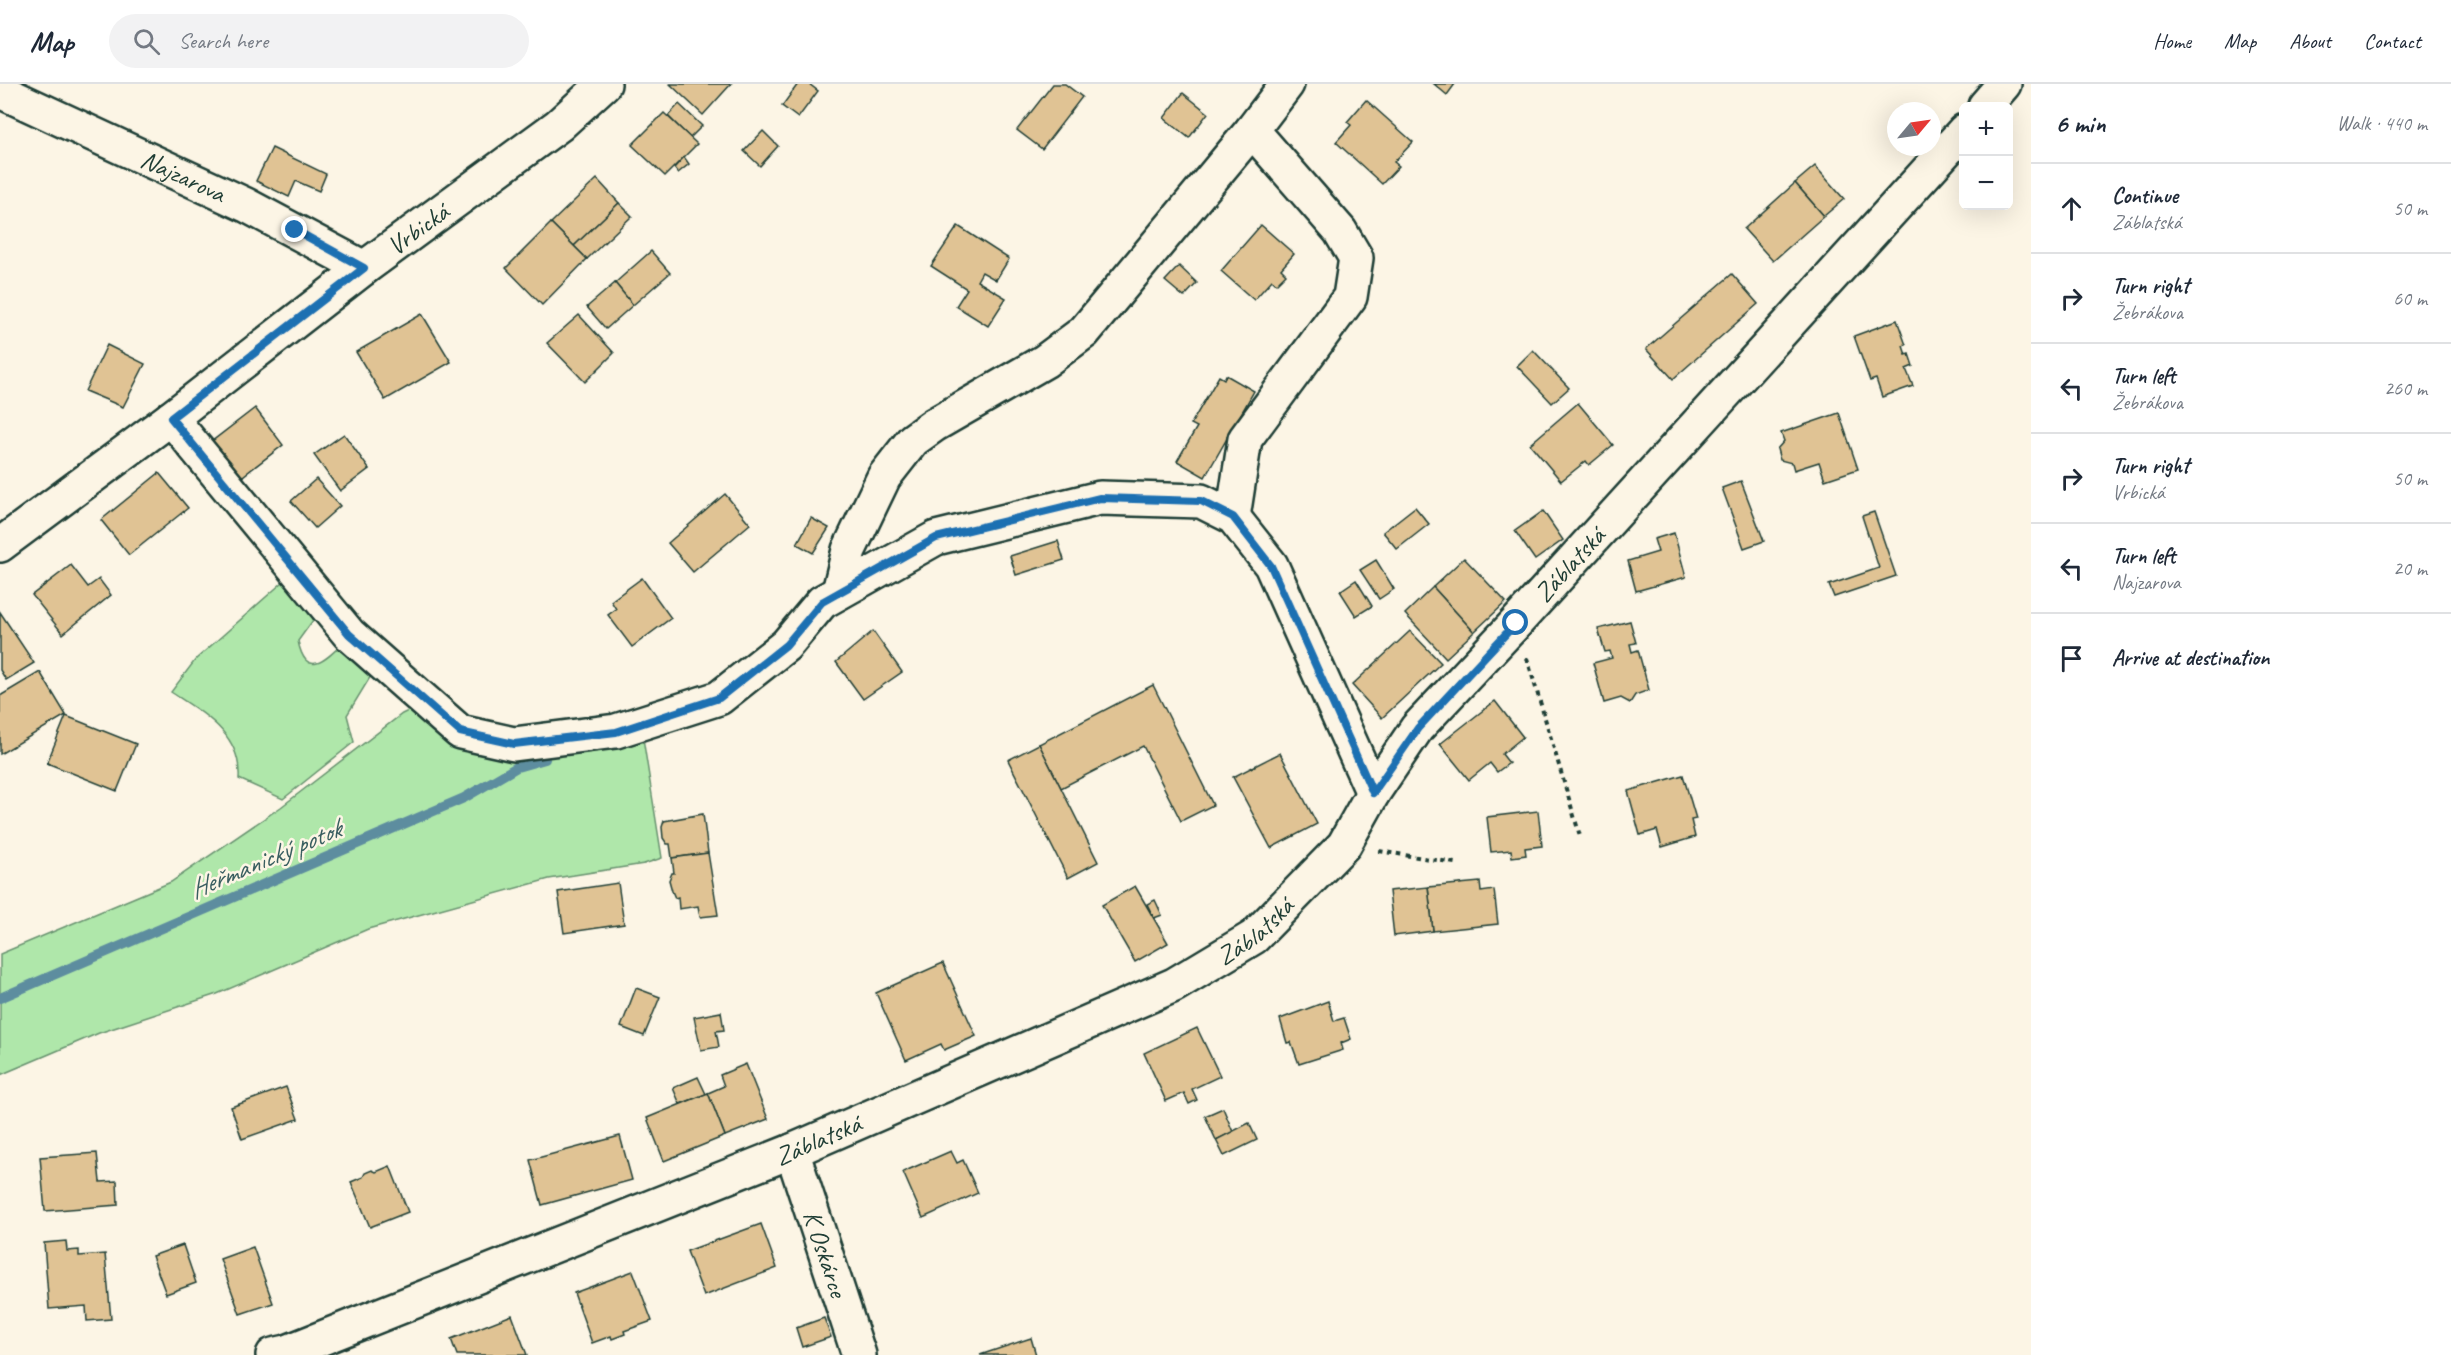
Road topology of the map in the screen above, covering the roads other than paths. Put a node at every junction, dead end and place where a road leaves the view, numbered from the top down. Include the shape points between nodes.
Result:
1 (604, 84) edge
2 (1287, 84) edge
3 (2004, 84) edge
4 (0, 91) edge
5 (1988, 102) edge
6 (1251, 130) junction
7 (1959, 136) edge
8 (364, 268) junction
9 (171, 418) junction
10 (1233, 517) junction
11 (0, 546) edge
12 (839, 592) junction
13 (1373, 793) junction
14 (792, 1151) junction
15 (273, 1355) edge
16 (860, 1355) edge

1 - 8 street, Vrbická via 559,125
2 - 6 street
3 - 5 street
4 - 8 street, Najzarova via 246,205
6 - 10 street via 1340,231 1356,258 1350,297 1245,439
6 - 12 street via 1084,332 1045,361 913,440 884,477 849,550
7 - 13 street, Záblatská via 1418,728
8 - 9 street, Vrbická
9 - 11 street, Vrbická
9 - 12 street via 349,634 460,732 514,744 616,732 719,698 786,645 822,602
10 - 12 street via 1201,501 1100,498 936,538
10 - 13 street via 1271,566
13 - 14 street, Záblatská via 1344,845 1254,937 1174,985
14 - 15 street, Záblatská
14 - 16 street, K Oskárce

